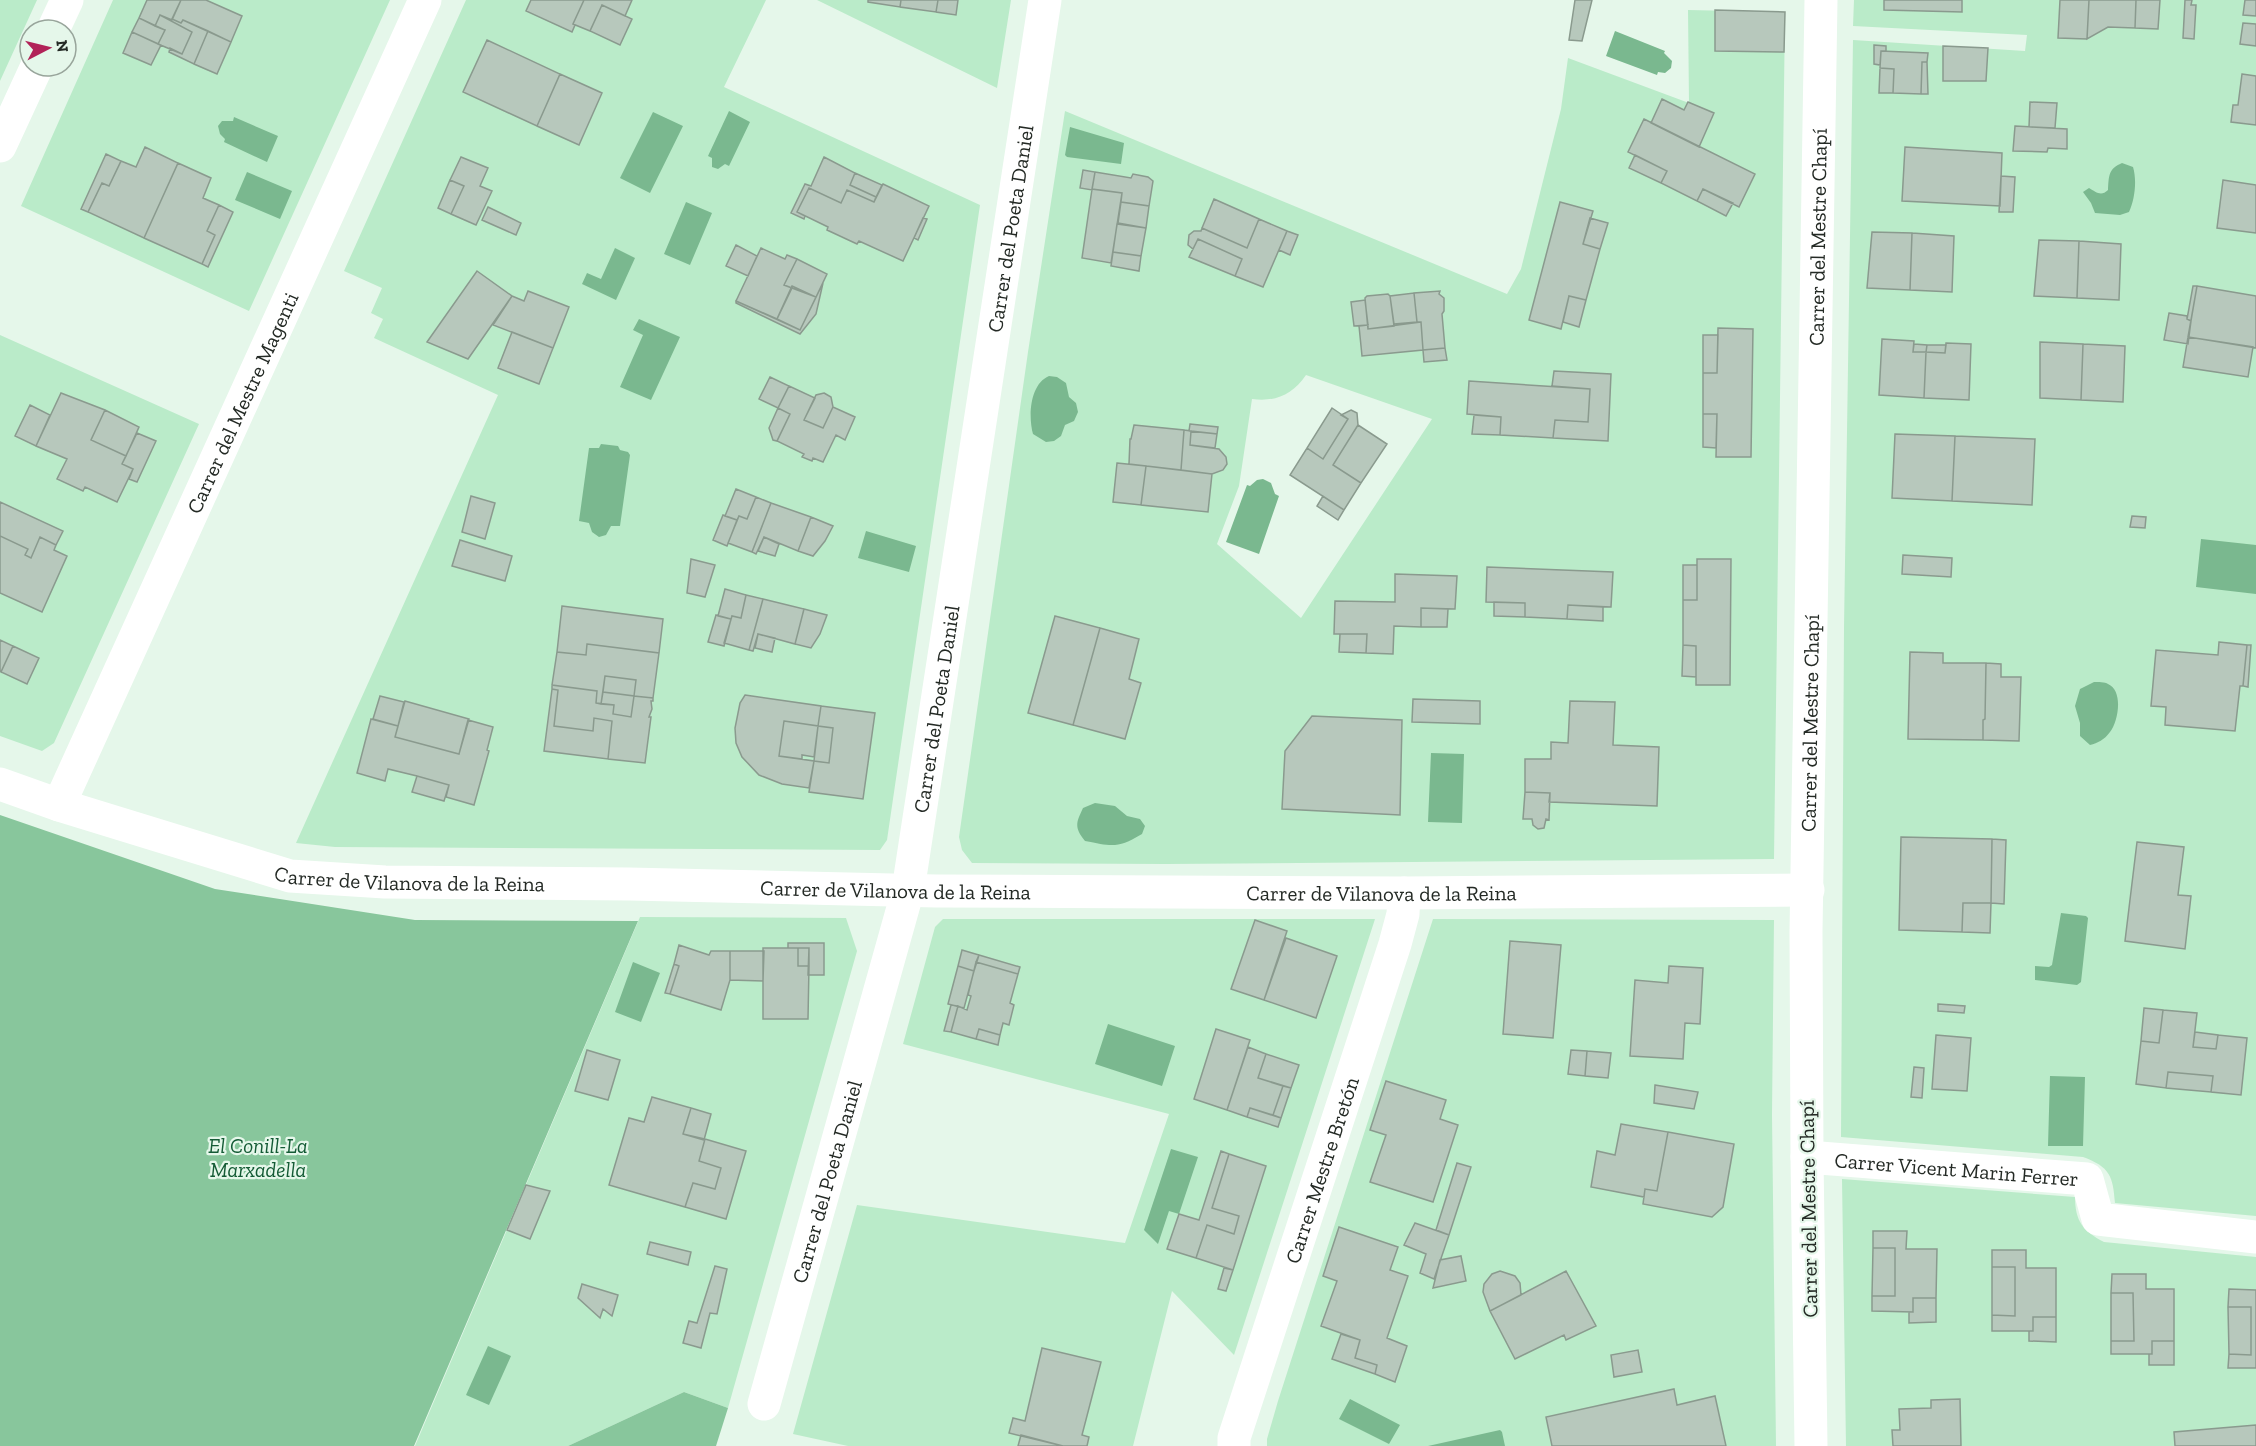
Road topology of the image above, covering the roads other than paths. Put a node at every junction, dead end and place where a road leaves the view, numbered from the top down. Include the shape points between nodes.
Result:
1 (67, 0) edge
2 (425, 0) edge
3 (1045, 0) edge
4 (1821, 0) edge
5 (59, 18) edge
6 (31, 78) edge
7 (0, 146) edge
8 (0, 784) edge
9 (59, 805) junction
10 (908, 890) junction
11 (1808, 890) junction
12 (1404, 893) junction
13 (1807, 1157) junction
14 (2256, 1237) edge
15 (764, 1404) dead end
16 (1234, 1446) edge
17 (1811, 1446) edge

1 - 5 street
2 - 9 street, Carrer del Mestre Magenti
3 - 10 street, Carrer del Poeta Daniel
4 - 11 street, Carrer del Mestre Chapí
6 - 7 street
8 - 9 street, Carrer de Vilanova de la Reina
9 - 10 street, Carrer de Vilanova de la Reina via 290,876 385,882
10 - 12 street, Carrer de Vilanova de la Reina
10 - 15 street, Carrer del Poeta Daniel
11 - 12 street, Carrer de Vilanova de la Reina
11 - 13 street, Carrer del Mestre Chapí
12 - 16 street, Carrer Mestre Bretón via 1395,944
13 - 14 street, Carrer Vicent Marin Ferrer via 2087,1179 2098,1219
13 - 17 street, Carrer del Mestre Chapí

